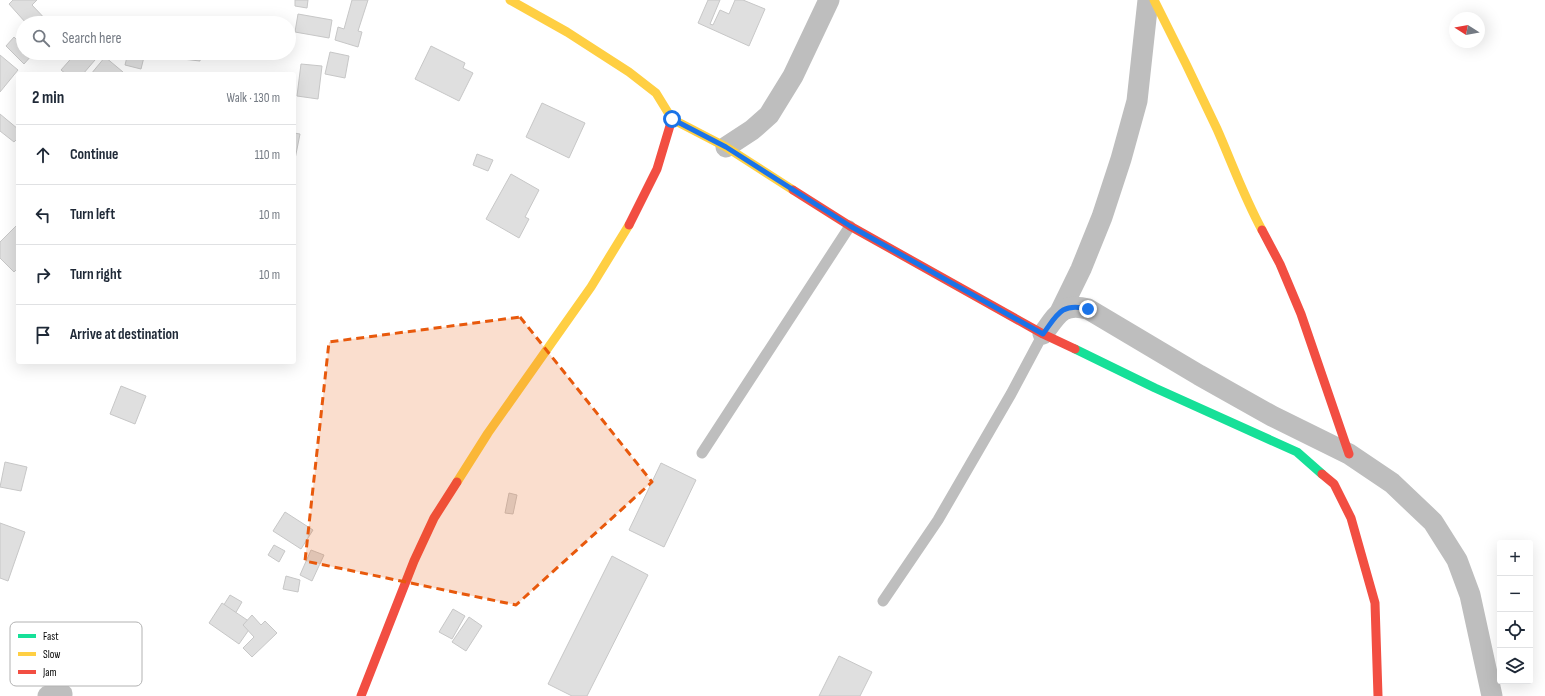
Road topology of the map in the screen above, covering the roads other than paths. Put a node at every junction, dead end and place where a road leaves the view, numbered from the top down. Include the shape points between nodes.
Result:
1 (510, 0) edge
2 (829, 0) edge
3 (1148, 0) edge
4 (1154, 0) edge
5 (672, 119) junction
6 (726, 147) junction
7 (850, 226) junction
8 (1062, 310) junction
9 (1043, 334) junction
10 (702, 453) dead end
11 (1349, 454) junction
12 (884, 601) dead end
13 (361, 696) edge
14 (1378, 696) edge
15 (1492, 696) edge

1 - 5 street via 567,32 629,72 656,93
2 - 6 street via 793,76 769,115
3 - 8 street via 1137,101 1121,159 1099,225
4 - 11 street via 1198,88 1248,205 1280,264 1301,314
5 - 6 street
5 - 13 street via 657,169 634,218 591,287 484,440 434,518
6 - 7 street
7 - 9 street
7 - 10 lane
8 - 9 street
8 - 11 street via 1077,306 1088,309 1205,379
9 - 12 lane via 938,520
9 - 14 street via 1296,452 1334,484 1351,518 1375,603
11 - 15 street via 1392,483 1433,522 1456,560 1470,595

